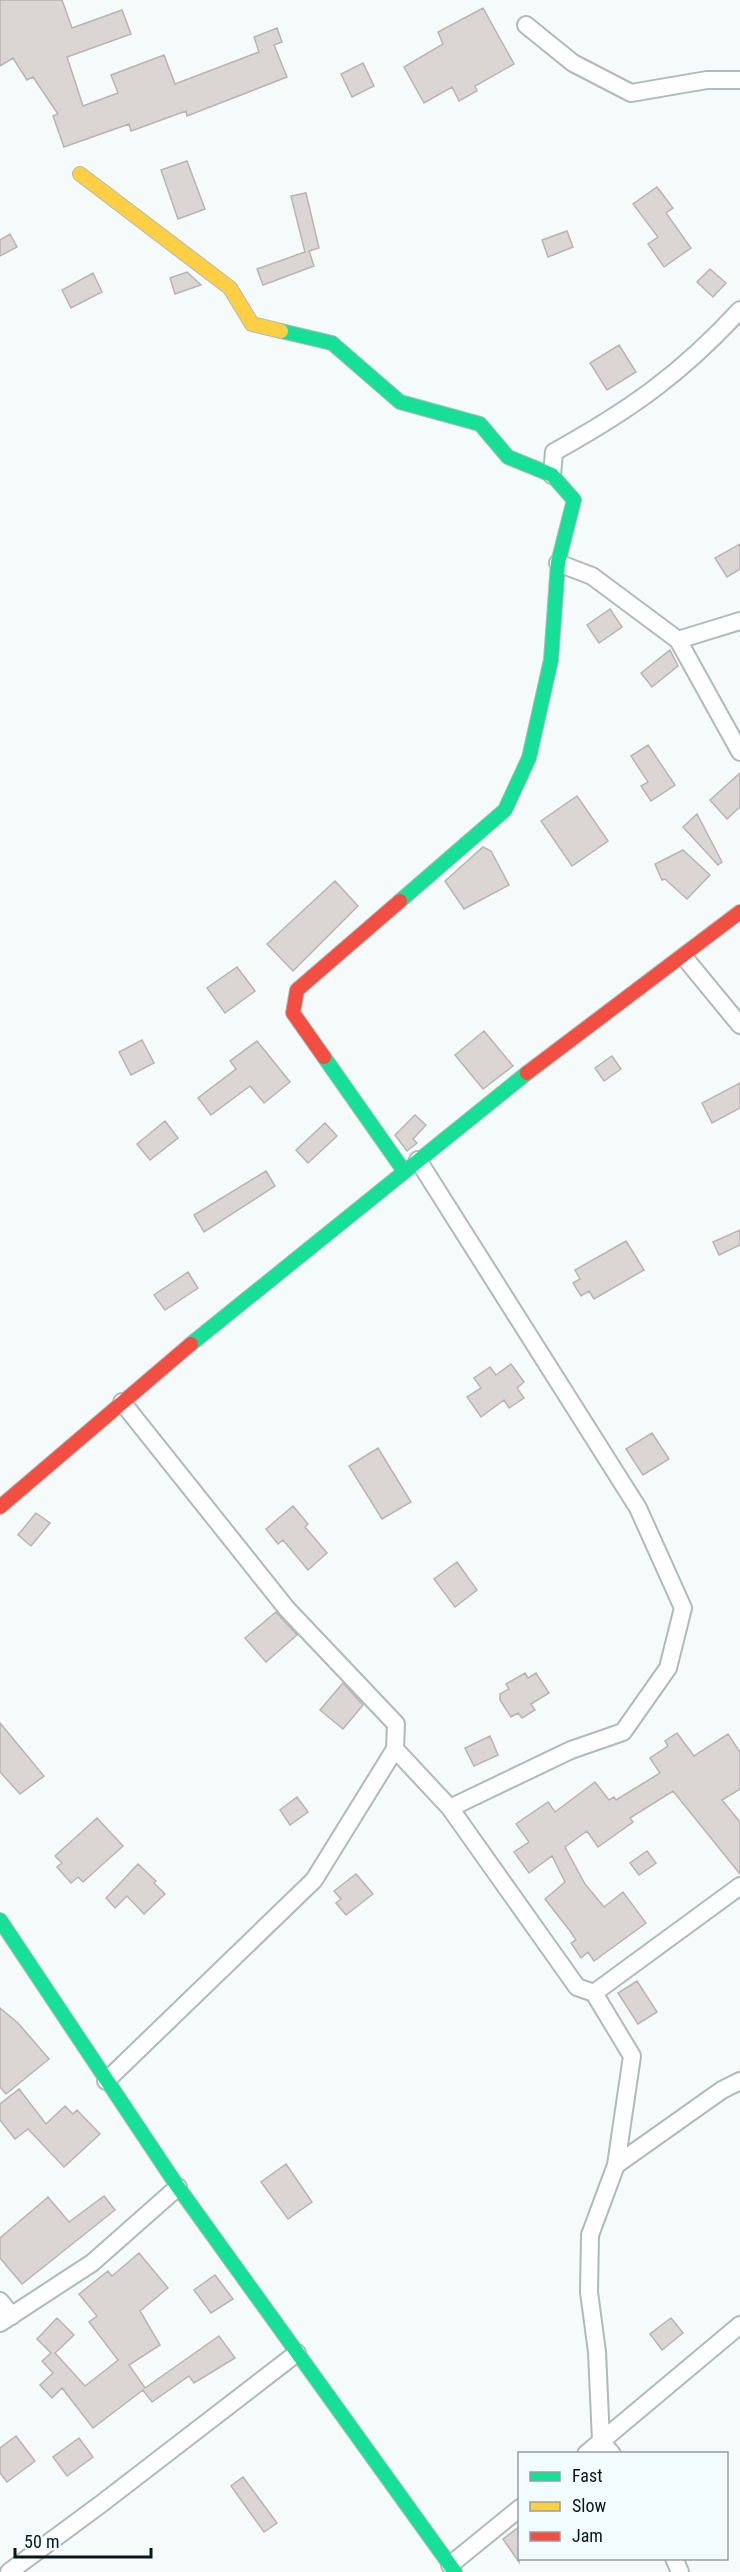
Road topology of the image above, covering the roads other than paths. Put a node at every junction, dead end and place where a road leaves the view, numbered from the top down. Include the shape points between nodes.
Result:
1 (526, 25) dead end
2 (740, 80) edge
3 (80, 174) dead end
4 (740, 310) edge
5 (552, 474) junction
6 (558, 563) junction
7 (740, 621) edge
8 (678, 640) junction
9 (740, 752) edge
10 (740, 912) edge
11 (684, 957) junction
12 (740, 1025) edge
13 (417, 1160) junction
14 (404, 1171) junction
15 (122, 1402) junction
16 (0, 1507) edge
17 (395, 1749) junction
18 (450, 1808) junction
19 (740, 1886) edge
20 (0, 1920) edge
21 (594, 1993) junction
22 (106, 2081) junction
23 (740, 2081) edge
24 (616, 2165) junction
25 (178, 2187) junction
26 (0, 2301) edge
27 (6, 2319) edge
28 (740, 2325) edge
29 (297, 2353) junction
30 (606, 2447) edge
31 (592, 2452) edge
32 (518, 2509) edge
33 (453, 2568) edge
34 (9, 2572) edge

1 - 2 street via 573,63 631,93 706,80
3 - 5 street via 230,288 252,324 332,343 400,402 480,424 508,457
4 - 5 street via 661,386 554,452
5 - 6 street via 574,500
6 - 8 street via 592,576
6 - 14 street via 551,660 529,758 505,810 297,990 293,1013
7 - 8 street
8 - 9 street
10 - 11 street
11 - 12 street
11 - 13 street
13 - 14 street
13 - 18 street via 638,1508 683,1608 668,1668 623,1732 571,1750
14 - 15 street
15 - 16 street
15 - 17 street via 287,1609 396,1724
17 - 18 street
17 - 22 street via 314,1881
18 - 21 street via 577,1987
19 - 21 street
20 - 22 street
21 - 24 street via 632,2056
22 - 25 street
23 - 24 street
24 - 30 street via 590,2235 589,2292
25 - 27 street via 92,2263
25 - 29 street
26 - 27 street
28 - 30 street
29 - 33 street
29 - 34 street
30 - 31 street
32 - 33 street

